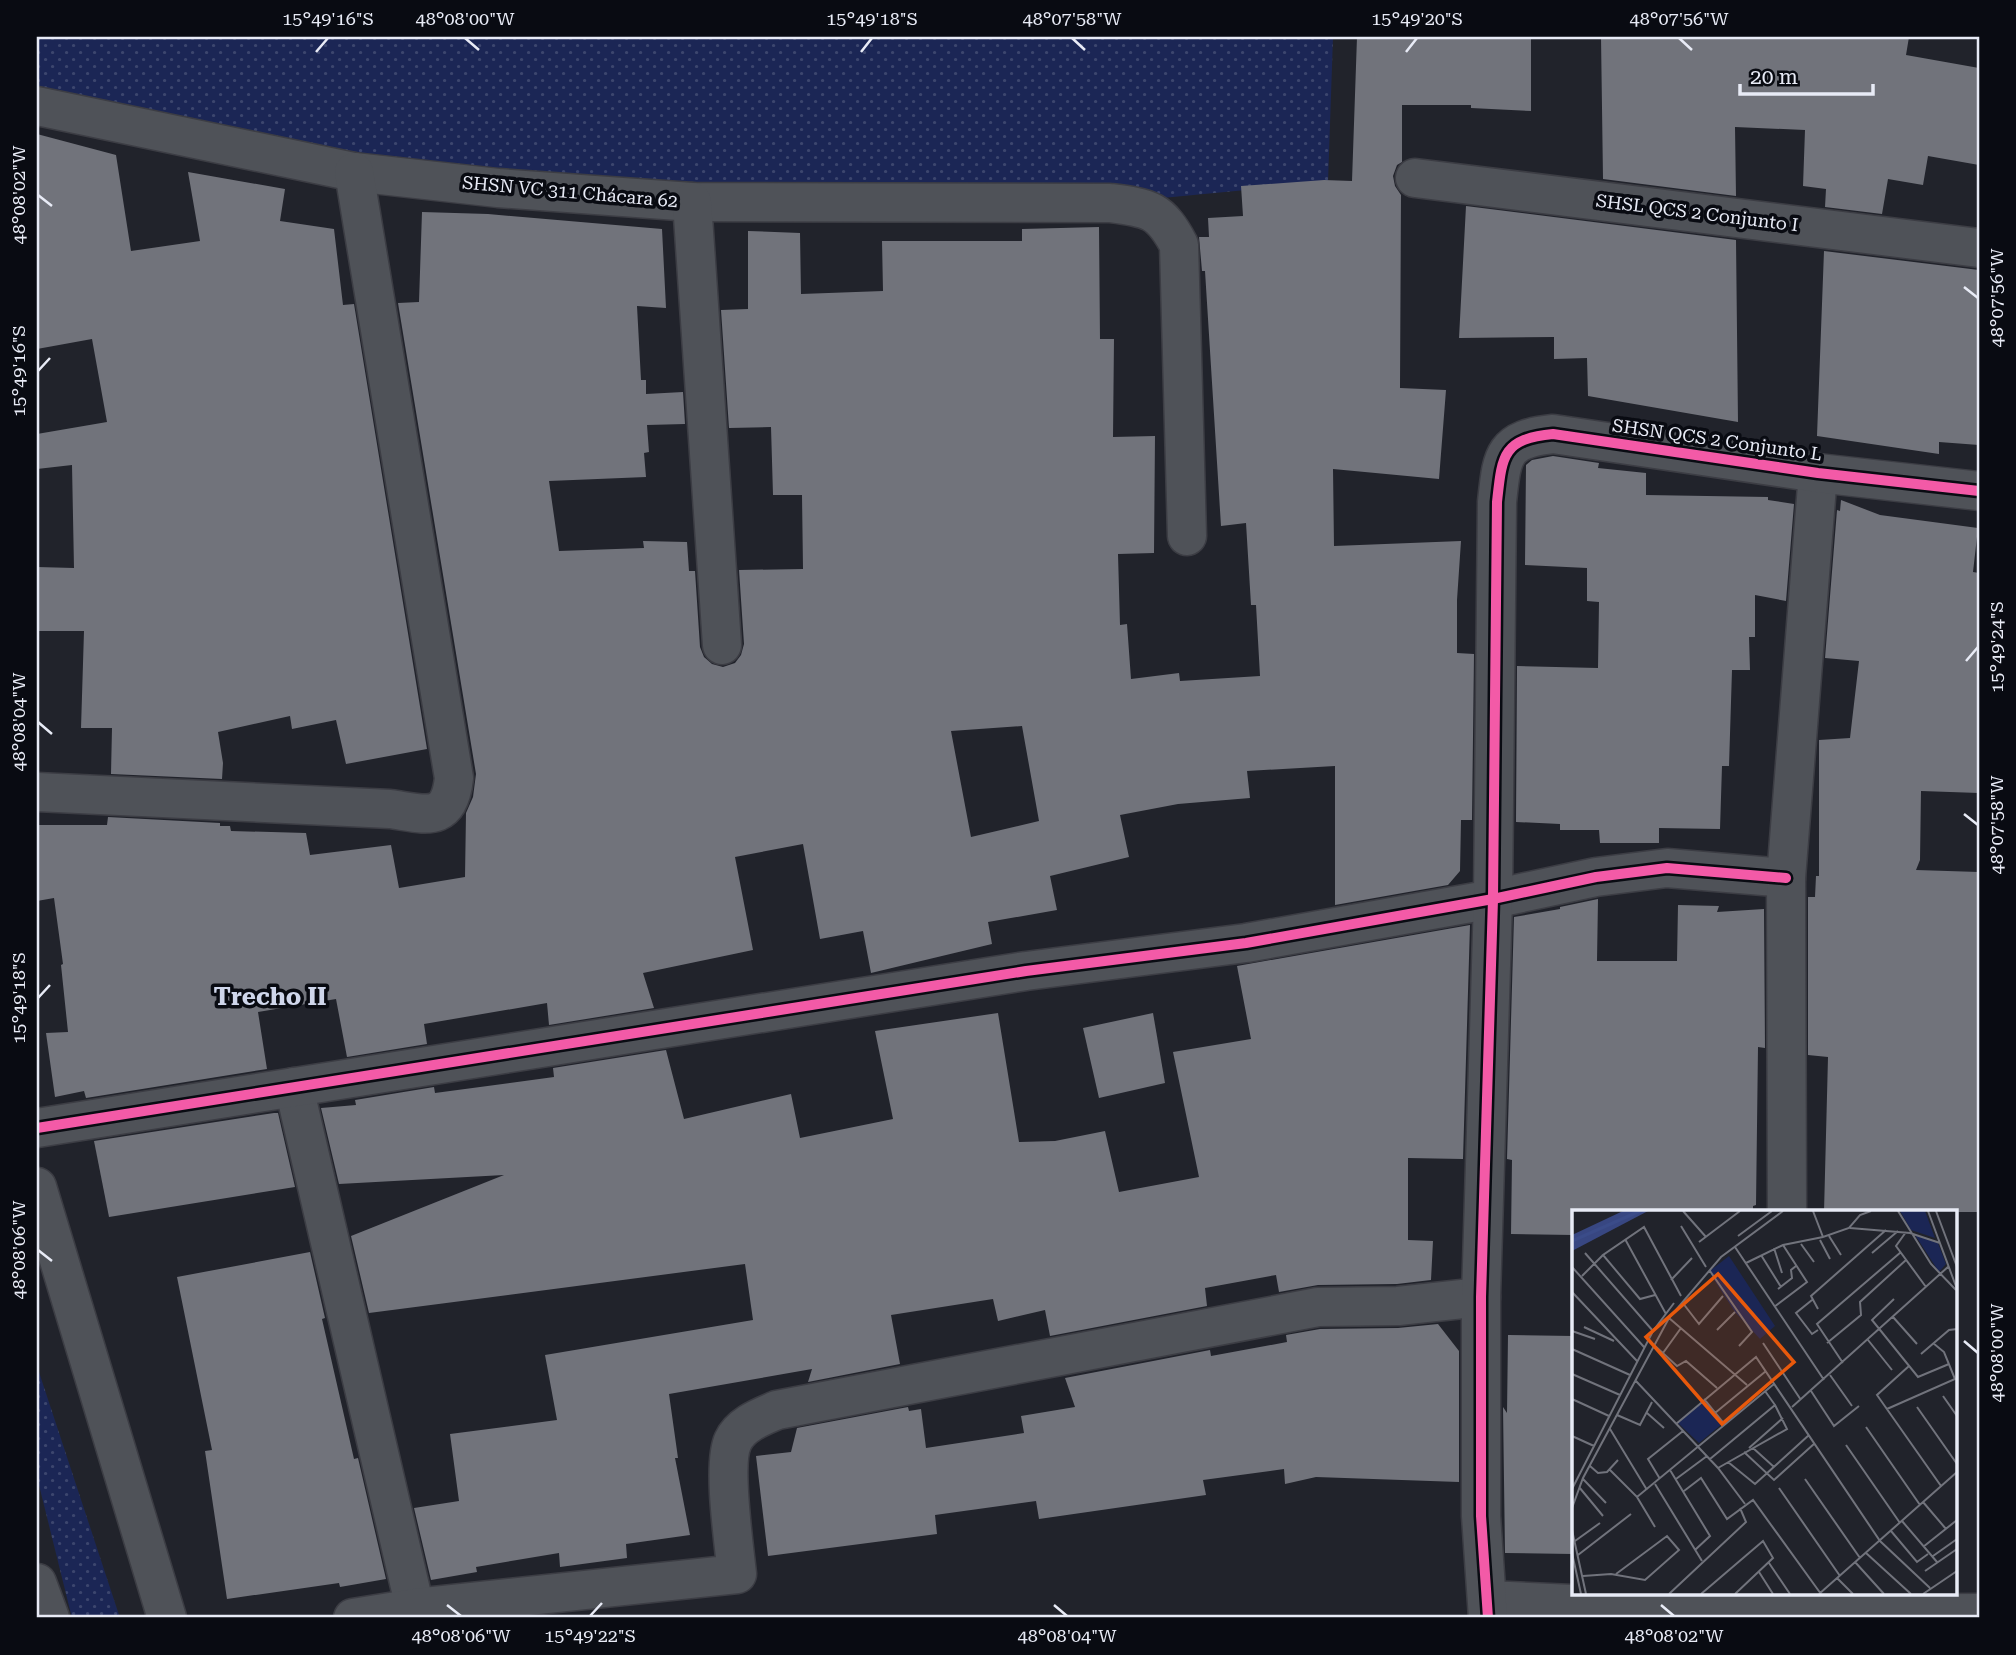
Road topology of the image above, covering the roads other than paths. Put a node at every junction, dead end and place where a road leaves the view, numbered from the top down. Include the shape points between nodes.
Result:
1 (37, 106) edge
2 (354, 172) junction
3 (1415, 178) dead end
4 (692, 202) junction
5 (1979, 248) edge
6 (1818, 473) junction
7 (1979, 491) edge
8 (1187, 536) dead end
9 (722, 645) dead end
10 (37, 792) edge
11 (1786, 877) junction
12 (1493, 900) junction
13 (294, 1087) junction
14 (37, 1128) edge
15 (37, 1187) edge
16 (1787, 1210) edge
17 (1481, 1297) junction
18 (37, 1583) edge
19 (1788, 1604) edge
20 (415, 1608) junction
21 (1488, 1609) edge
22 (1979, 1613) edge
23 (50, 1618) edge
24 (167, 1618) edge
25 (353, 1618) edge

1 - 2 street, SHSN VC 311 Chácara 62
2 - 4 street, SHSN VC 311 Chácara 62
2 - 10 street via 454,778 452,797 438,812 419,813
3 - 5 street, SHSL QCS 2 Conjunto I
4 - 8 street, SHSN VC 311 Chácara 62 via 1110,203 1142,207 1154,214 1167,224 1179,245
4 - 9 street
6 - 7 street, SHSN QCS 2 Conjunto L
6 - 11 street
6 - 12 street, SHSN QCS 2 Conjunto L via 1553,434 1528,436 1510,447 1501,468 1497,502
11 - 12 street via 1667,868 1596,877
11 - 16 street
12 - 13 street via 1246,943 1012,973
12 - 17 street, SHSN QCS 2 Conjunto L
13 - 14 street
13 - 20 street
15 - 24 street
17 - 20 street via 1398,1306 1318,1307 777,1410 753,1420 733,1440 728,1463 737,1574
17 - 21 street, SHSN QCS 2 Conjunto L via 1481,1516
18 - 23 street
19 - 21 street
19 - 22 street
20 - 25 street

